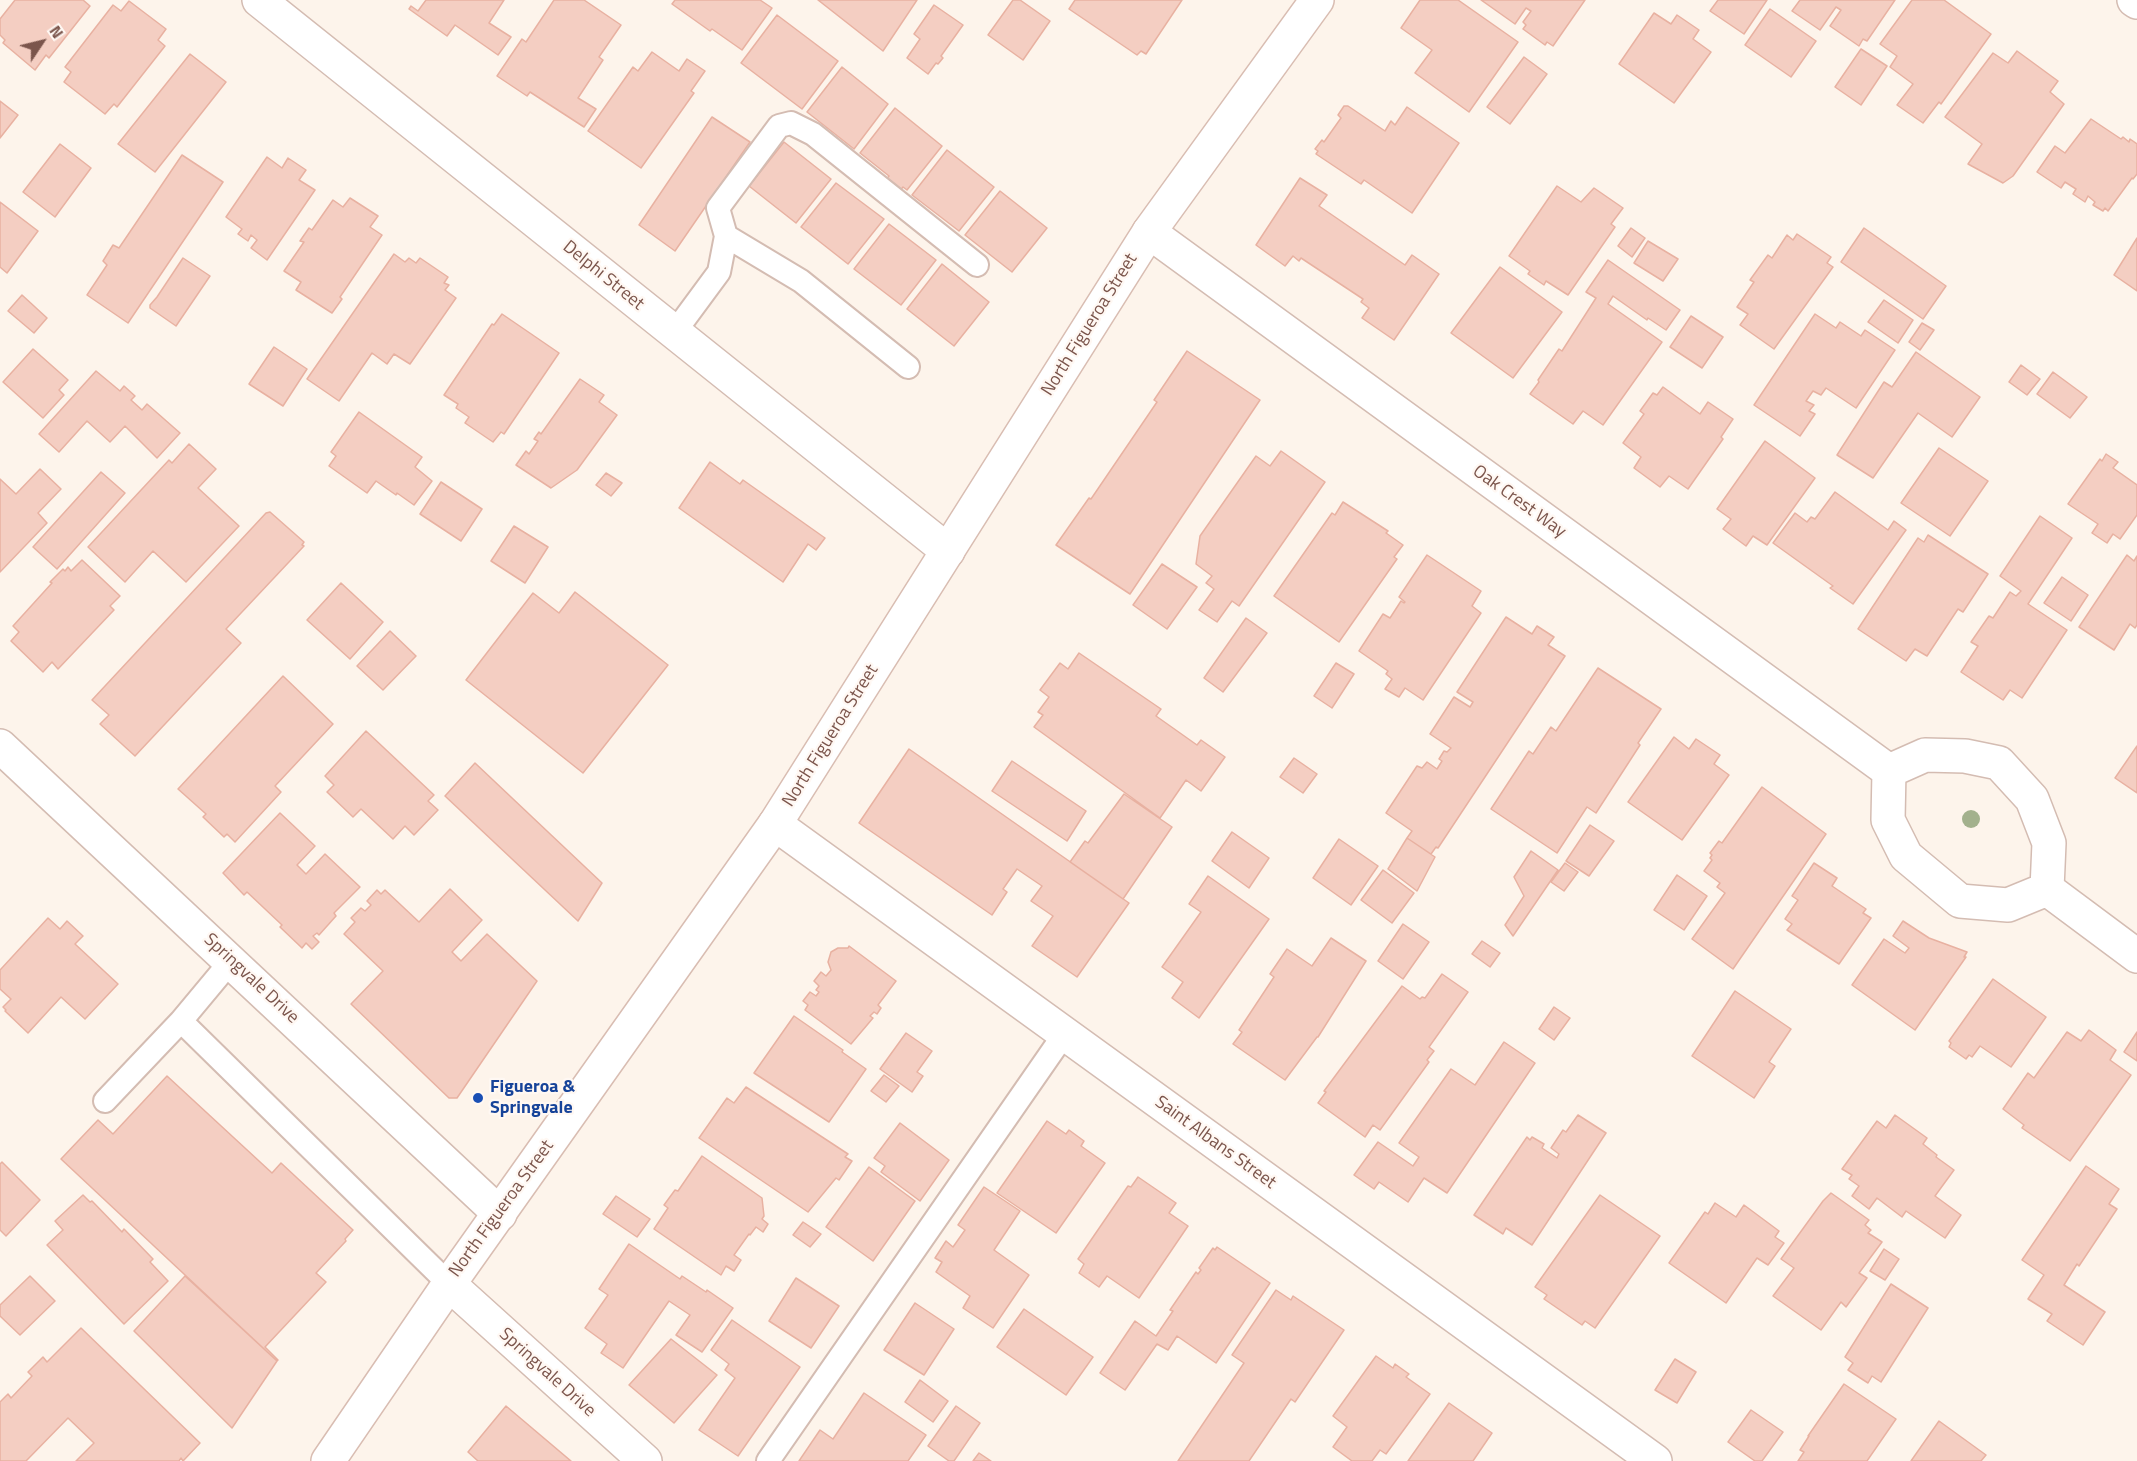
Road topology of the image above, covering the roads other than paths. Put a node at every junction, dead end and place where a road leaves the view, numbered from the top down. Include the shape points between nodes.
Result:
1 (259, 0) edge
2 (1317, 0) edge
3 (1149, 232) junction
4 (726, 236) junction
5 (977, 264) dead end
6 (674, 333) junction
7 (908, 367) dead end
8 (948, 551) junction
9 (0, 746) edge
10 (1889, 771) junction
11 (776, 824) junction
12 (2047, 889) junction
13 (2137, 956) edge
14 (231, 961) junction
15 (181, 1022) junction
16 (1065, 1034) junction
17 (105, 1101) dead end
18 (500, 1214) junction
19 (449, 1284) junction
20 (328, 1461) edge
21 (645, 1461) edge
22 (768, 1461) edge
23 (1655, 1461) edge

1 - 6 street, Delphi Street
2 - 3 street, North Figueroa Street
3 - 8 street, North Figueroa Street
3 - 10 street, Oak Crest Way
4 - 5 lane via 718,208 779,126 791,123 813,134
4 - 6 lane via 719,272
4 - 7 lane via 801,281
6 - 8 street, Delphi Street
8 - 11 street, North Figueroa Street
9 - 14 street, Springvale Drive
10 - 12 street via 1888,820 1906,856 1960,901 2008,905
10 - 12 street via 1925,755 1965,756 1999,763 2032,799 2041,821 2049,843
11 - 16 street, Saint Albans Street
11 - 18 street, North Figueroa Street
12 - 13 street
14 - 15 lane
14 - 18 street, Springvale Drive
15 - 17 lane
15 - 19 lane
16 - 22 lane
16 - 23 street, Saint Albans Street
18 - 19 street, North Figueroa Street
19 - 20 street, North Figueroa Street
19 - 21 street, Springvale Drive

